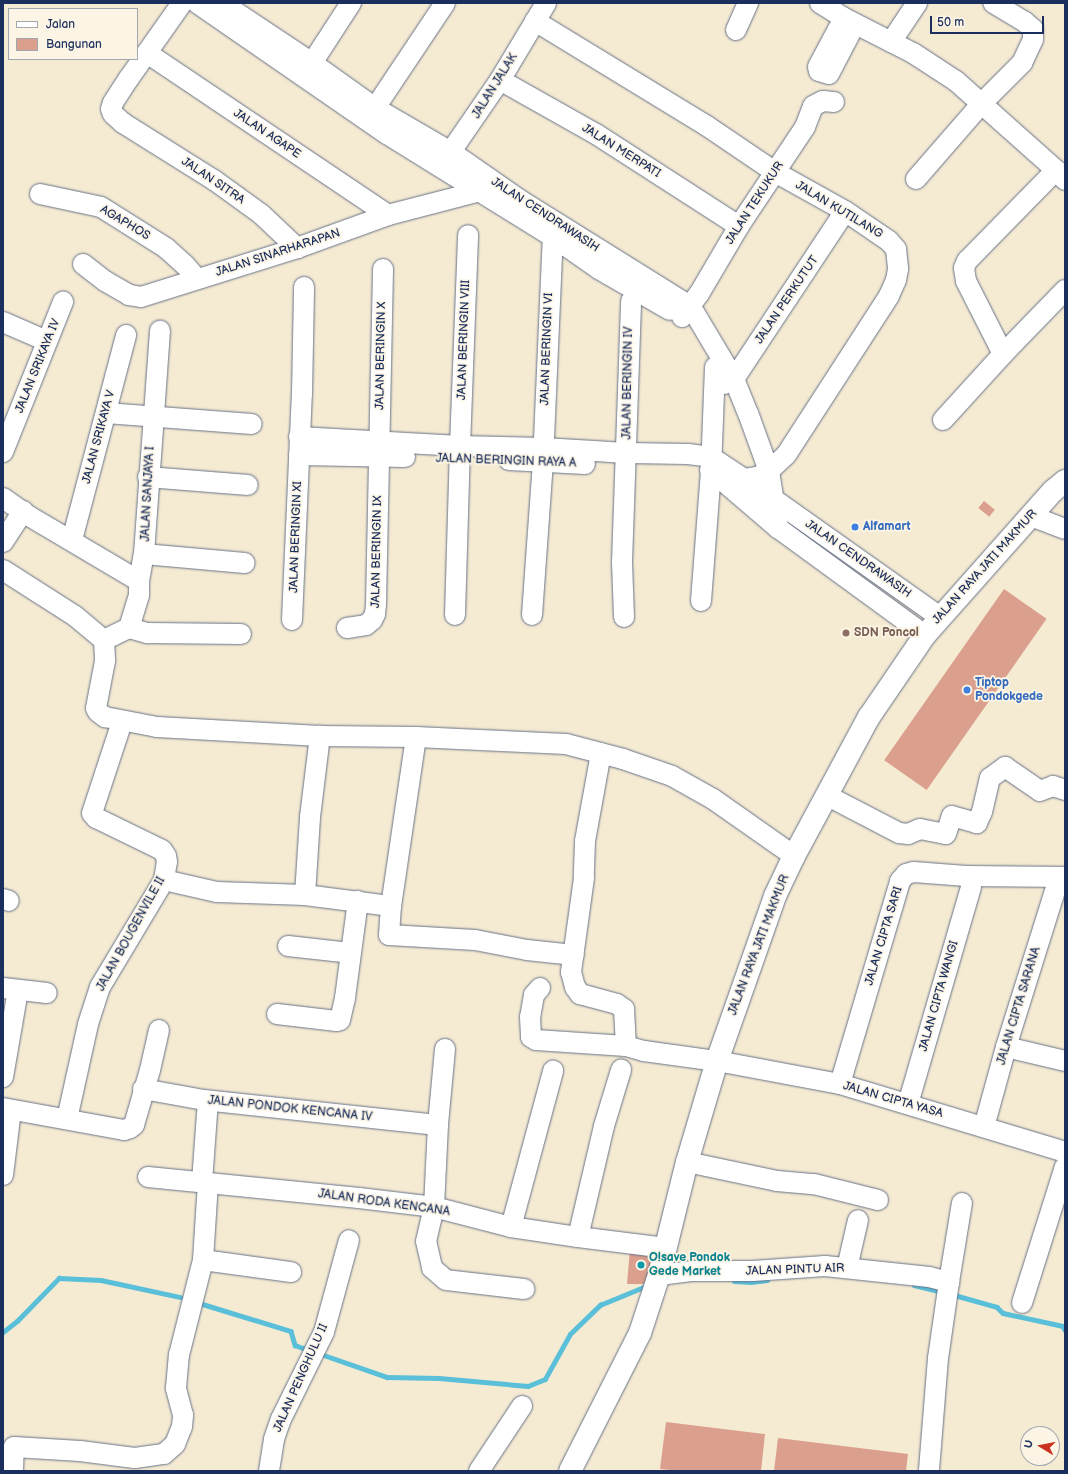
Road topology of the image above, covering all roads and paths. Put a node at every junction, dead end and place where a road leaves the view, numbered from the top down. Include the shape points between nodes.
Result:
1 (182, 3) edge
2 (197, 3) edge
3 (222, 3) edge
4 (351, 3) edge
5 (445, 3) edge
6 (546, 3) edge
7 (748, 3) edge
8 (820, 3) edge
9 (917, 3) edge
10 (994, 3) edge
11 (248, 10) edge
12 (535, 21) junction
13 (736, 30) dead end
14 (891, 42) junction
15 (146, 53) junction
16 (312, 63) junction
17 (500, 80) junction
18 (834, 102) dead end
19 (982, 103) junction
20 (375, 108) junction
21 (446, 159) junction
22 (775, 172) junction
23 (1061, 175) edge
24 (916, 179) dead end
25 (487, 189) junction
26 (40, 194) dead end
27 (845, 212) junction
28 (388, 215) junction
29 (739, 226) junction
30 (468, 235) dead end
31 (552, 237) junction
32 (297, 248) junction
33 (83, 264) dead end
34 (383, 270) dead end
35 (197, 279) junction
36 (304, 287) dead end
37 (1065, 290) edge
38 (631, 301) dead end
39 (64, 302) dead end
40 (686, 312) junction
41 (3, 322) edge
42 (160, 331) dead end
43 (126, 335) dead end
44 (47, 341) junction
45 (1003, 354) junction
46 (724, 377) junction
47 (11, 411) edge
48 (106, 413) junction
49 (153, 417) junction
50 (943, 420) dead end
51 (252, 424) dead end
52 (299, 446) junction
53 (379, 449) junction
54 (3, 452) edge
55 (460, 452) junction
56 (543, 455) junction
57 (627, 460) junction
58 (711, 464) junction
59 (148, 477) junction
60 (757, 479) junction
61 (1065, 481) edge
62 (248, 485) dead end
63 (3, 498) edge
64 (23, 511) junction
65 (773, 515) junction
66 (1031, 516) junction
67 (1065, 529) edge
68 (72, 540) junction
69 (3, 542) edge
70 (144, 554) junction
71 (245, 562) dead end
72 (3, 570) edge
73 (139, 580) junction
74 (701, 601) dead end
75 (455, 615) dead end
76 (532, 615) dead end
77 (624, 617) dead end
78 (940, 617) junction
79 (292, 620) dead end
80 (129, 628) junction
81 (347, 628) dead end
82 (241, 634) dead end
83 (925, 635) junction
84 (104, 640) junction
85 (122, 722) junction
86 (320, 736) junction
87 (416, 737) junction
88 (601, 753) junction
89 (1065, 790) edge
90 (826, 795) junction
91 (794, 856) junction
92 (164, 880) junction
93 (1060, 882) edge
94 (970, 887) dead end
95 (305, 895) junction
96 (358, 901) junction
97 (391, 906) junction
98 (288, 946) dead end
99 (350, 953) junction
100 (574, 955) junction
101 (540, 988) dead end
102 (11, 989) edge
103 (46, 993) dead end
104 (277, 1014) dead end
105 (7, 1029) edge
106 (158, 1030) dead end
107 (626, 1046) junction
108 (1006, 1047) junction
109 (445, 1049) dead end
110 (1065, 1060) edge
111 (717, 1061) junction
112 (621, 1070) dead end
113 (554, 1071) dead end
114 (3, 1077) edge
115 (840, 1084) junction
116 (144, 1089) junction
117 (208, 1100) junction
118 (908, 1104) junction
119 (7, 1109) edge
120 (67, 1119) junction
121 (438, 1125) junction
122 (984, 1126) junction
123 (1065, 1152) edge
124 (687, 1162) junction
125 (1065, 1167) edge
126 (3, 1175) edge
127 (148, 1177) dead end
128 (205, 1182) junction
129 (878, 1200) dead end
130 (962, 1203) dead end
131 (434, 1208) junction
132 (858, 1220) dead end
133 (511, 1227) junction
134 (578, 1238) junction
135 (349, 1240) dead end
136 (666, 1248) junction
137 (203, 1260) junction
138 (847, 1268) junction
139 (291, 1272) dead end
140 (658, 1275) junction
141 (524, 1289) dead end
142 (948, 1289) junction
143 (1022, 1303) dead end
144 (522, 1406) dead end
145 (135, 1464) edge
146 (13, 1471) edge
147 (269, 1471) edge
148 (479, 1471) edge
149 (570, 1471) edge
150 (929, 1471) edge

1 - 15 street
2 - 21 street, JALAN CENDRAWASIH via 387,134
3 - 11 street, JALAN CENDRAWASIH
4 - 16 street
5 - 20 street
6 - 12 street, JALAN JALAK
7 - 13 street
8 - 14 street
9 - 14 street
10 - 19 street via 1025,22 1033,29 1034,34 1022,63
11 - 16 street, JALAN CENDRAWASIH
12 - 17 street, JALAN JALAK
12 - 22 street, JALAN KUTILANG via 687,113
14 - 19 street via 956,81
15 - 28 street, JALAN AGAPE
15 - 32 street, JALAN SITRA via 111,109 113,114 123,123 214,180 255,210
16 - 20 street, JALAN CENDRAWASIH
17 - 21 street, JALAN JALAK
17 - 29 street, JALAN MERPATI via 596,134
18 - 22 street, JALAN TEKUKUR via 823,100 813,106 805,127
19 - 23 street
19 - 24 street
20 - 21 street, JALAN CENDRAWASIH
21 - 25 street, JALAN CENDRAWASIH
22 - 27 street, JALAN KUTILANG
22 - 29 street, JALAN TEKUKUR
23 - 45 street via 967,261 964,268 966,281
25 - 28 street, JALAN SINARHARAPAN
25 - 31 street, JALAN CENDRAWASIH
25 - 40 street, JALAN CENDRAWASIH via 601,252
26 - 35 street, AGAPHOS via 101,207 166,248
27 - 46 street, JALAN PERKUTUT
27 - 60 street, JALAN KUTILANG via 889,241 896,249 896,280 889,296 786,455
28 - 32 street, JALAN SINARHARAPAN
29 - 40 street, JALAN TEKUKUR
30 - 55 street, JALAN BERINGIN VIII
31 - 40 street, JALAN CENDRAWASIH via 594,266
31 - 56 street, JALAN BERINGIN VI
32 - 35 street, JALAN SINARHARAPAN
33 - 35 street, JALAN SINARHARAPAN via 105,282 129,295 141,297
34 - 53 street, JALAN BERINGIN X
36 - 52 street, JALAN BERINGIN XI
37 - 45 street
38 - 57 street, JALAN BERINGIN IV
39 - 44 street, JALAN SRIKAYA IV
40 - 46 street, JALAN CENDRAWASIH
41 - 44 street
42 - 49 street, JALAN SANJAYA I
43 - 48 street, JALAN SRIKAYA V
44 - 47 street, JALAN SRIKAYA IV
45 - 50 street
46 - 58 street
46 - 60 street, JALAN CENDRAWASIH
47 - 54 street, JALAN SRIKAYA IV
48 - 49 street
48 - 68 street, JALAN SRIKAYA V
49 - 51 street
49 - 59 street, JALAN SANJAYA I
52 - 53 street
52 - 79 street, JALAN BERINGIN XI
53 - 55 street
53 - 81 street, JALAN BERINGIN IX via 375,614 366,625
55 - 56 street
55 - 75 street, JALAN BERINGIN VIII
56 - 57 street
56 - 76 street
57 - 58 street via 688,454
57 - 77 street, JALAN BERINGIN IV via 622,562
58 - 60 street
58 - 65 street, JALAN CENDRAWASIH
58 - 74 street
59 - 62 street
59 - 70 street, JALAN SANJAYA I
60 - 65 street, JALAN CENDRAWASIH
61 - 66 main road, JALAN RAYA JATI MAKMUR
63 - 64 street
64 - 68 street
64 - 69 street
65 - 78 street, JALAN CENDRAWASIH
65 - 83 street, JALAN CENDRAWASIH
66 - 67 street
66 - 78 main road, JALAN RAYA JATI MAKMUR
68 - 73 street
70 - 71 street
70 - 73 street, JALAN SANJAYA I
72 - 84 street via 75,616
73 - 80 street, JALAN SANJAYA I via 139,595
78 - 83 main road, JALAN RAYA JATI MAKMUR
80 - 82 street via 147,633
80 - 84 street
83 - 90 main road, JALAN RAYA JATI MAKMUR via 869,717
84 - 85 street via 105,661 96,708 105,717
85 - 86 street via 157,727
85 - 92 street, JALAN BOUGENVILE II via 92,813 96,818 162,850 166,856
86 - 87 street
86 - 95 street via 310,817
87 - 88 street via 566,744
87 - 97 street
88 - 91 street via 672,776 713,799
88 - 100 street via 585,841 584,878
89 - 90 street via 1053,786 1040,791 1005,768 990,778 977,823 952,816 946,834 920,829 908,834 899,833
90 - 91 main road, JALAN RAYA JATI MAKMUR
91 - 111 main road, JALAN RAYA JATI MAKMUR via 775,896
92 - 95 street via 217,892
92 - 120 street, JALAN BOUGENVILE II via 100,986 88,1024
93 - 108 street, JALAN CIPTA SARANA
93 - 115 street, JALAN CIPTA SARI via 914,872 906,874 900,881
94 - 118 street, JALAN CIPTA WANGI
95 - 96 street
96 - 97 street
96 - 99 street
97 - 100 street via 389,935 475,940 527,950
98 - 99 street
99 - 104 street via 340,1020
100 - 107 street via 571,972 580,994 617,1004 624,1009
101 - 107 street, JALAN CIPTA YASA via 534,995 530,1017 531,1037 536,1040
102 - 103 street
102 - 105 street
105 - 114 street
106 - 116 street
107 - 111 street, JALAN CIPTA YASA via 644,1051
108 - 110 street
108 - 122 street, JALAN CIPTA SARANA
109 - 121 street
111 - 115 street, JALAN CIPTA YASA
111 - 124 main road, JALAN RAYA JATI MAKMUR
112 - 134 street via 604,1126
113 - 133 street
115 - 118 street, JALAN CIPTA YASA
116 - 117 street, JALAN PONDOK KENCANA IV
116 - 120 street via 134,1125 130,1128 124,1130
117 - 121 street, JALAN PONDOK KENCANA IV
117 - 128 street
118 - 122 street, JALAN CIPTA YASA
119 - 120 street
119 - 126 street
121 - 131 street
122 - 123 street, JALAN CIPTA YASA
124 - 129 street via 777,1181 814,1184
124 - 136 main road, JALAN RAYA JATI MAKMUR
125 - 143 street
127 - 128 street, JALAN RODA KENCANA
128 - 131 street, JALAN RODA KENCANA
128 - 137 street
130 - 142 street
131 - 133 street, JALAN RODA KENCANA
131 - 141 street via 426,1241 432,1268 446,1280
132 - 138 street
133 - 134 street, JALAN RODA KENCANA
134 - 136 street, JALAN RODA KENCANA
135 - 147 street, JALAN PENGHULU II via 324,1332 281,1419 274,1439
136 - 140 main road, JALAN RAYA JATI MAKMUR
137 - 139 street
137 - 145 street via 179,1354 176,1388 183,1415 182,1427 175,1444 164,1454
138 - 140 street, JALAN PINTU AIR via 825,1266 753,1271 693,1271
138 - 142 street, JALAN PINTU AIR via 935,1278
140 - 149 main road, JALAN RAYA JATI MAKMUR via 640,1333
142 - 150 street via 938,1358
144 - 148 street
145 - 146 street via 80,1451 14,1447

